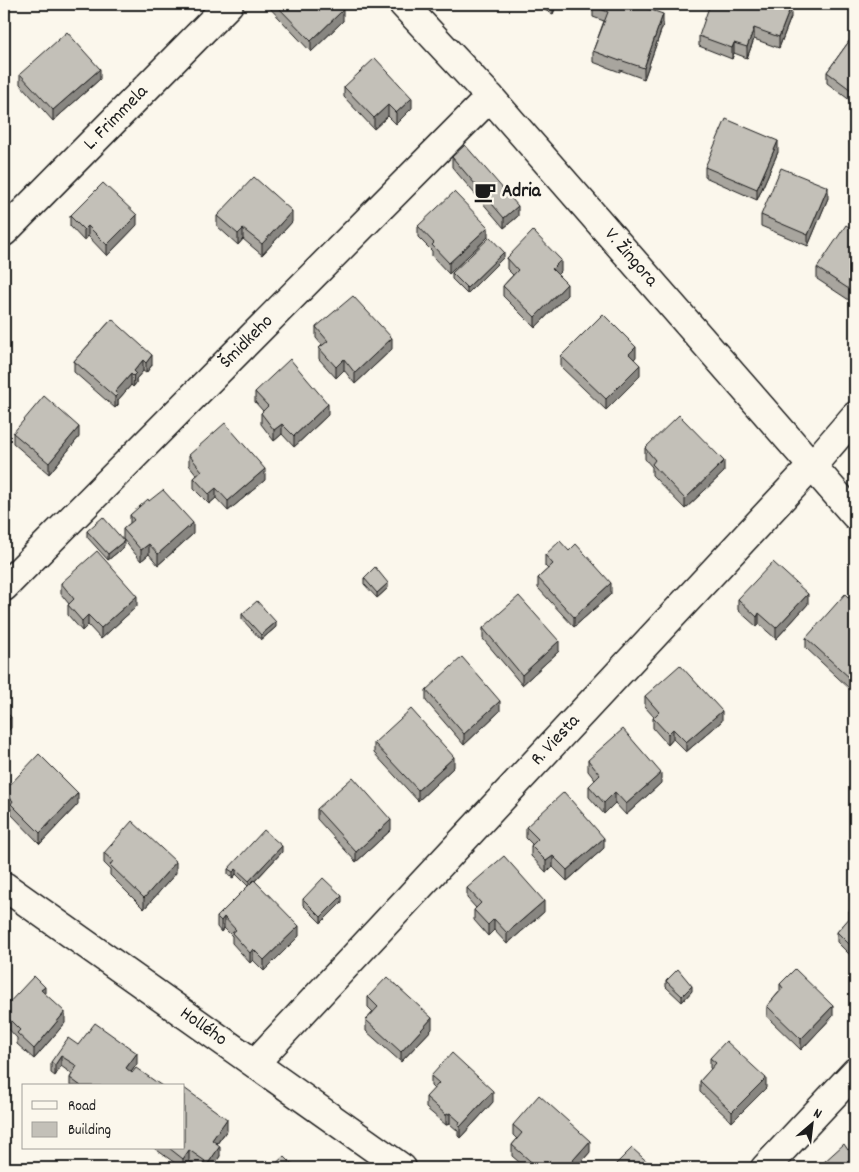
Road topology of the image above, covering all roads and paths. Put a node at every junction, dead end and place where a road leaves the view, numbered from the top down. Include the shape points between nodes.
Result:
1 (229, 4) edge
2 (403, 4) edge
3 (490, 97) junction
4 (4, 232) edge
5 (855, 416) edge
6 (812, 466) junction
7 (855, 515) edge
8 (4, 587) edge
9 (4, 886) edge
10 (255, 1063) junction
11 (855, 1072) edge
12 (402, 1168) edge
13 (765, 1168) edge

1 - 4 street, L. Frimmela
2 - 3 street, V. Žingora
3 - 6 street, V. Žingora
3 - 8 street, Šmidkeho
5 - 6 street, R. Viesta
6 - 7 street, V. Žingora
6 - 10 street, R. Viesta
9 - 10 street, Hollého
10 - 12 street, Hollého
11 - 13 street

